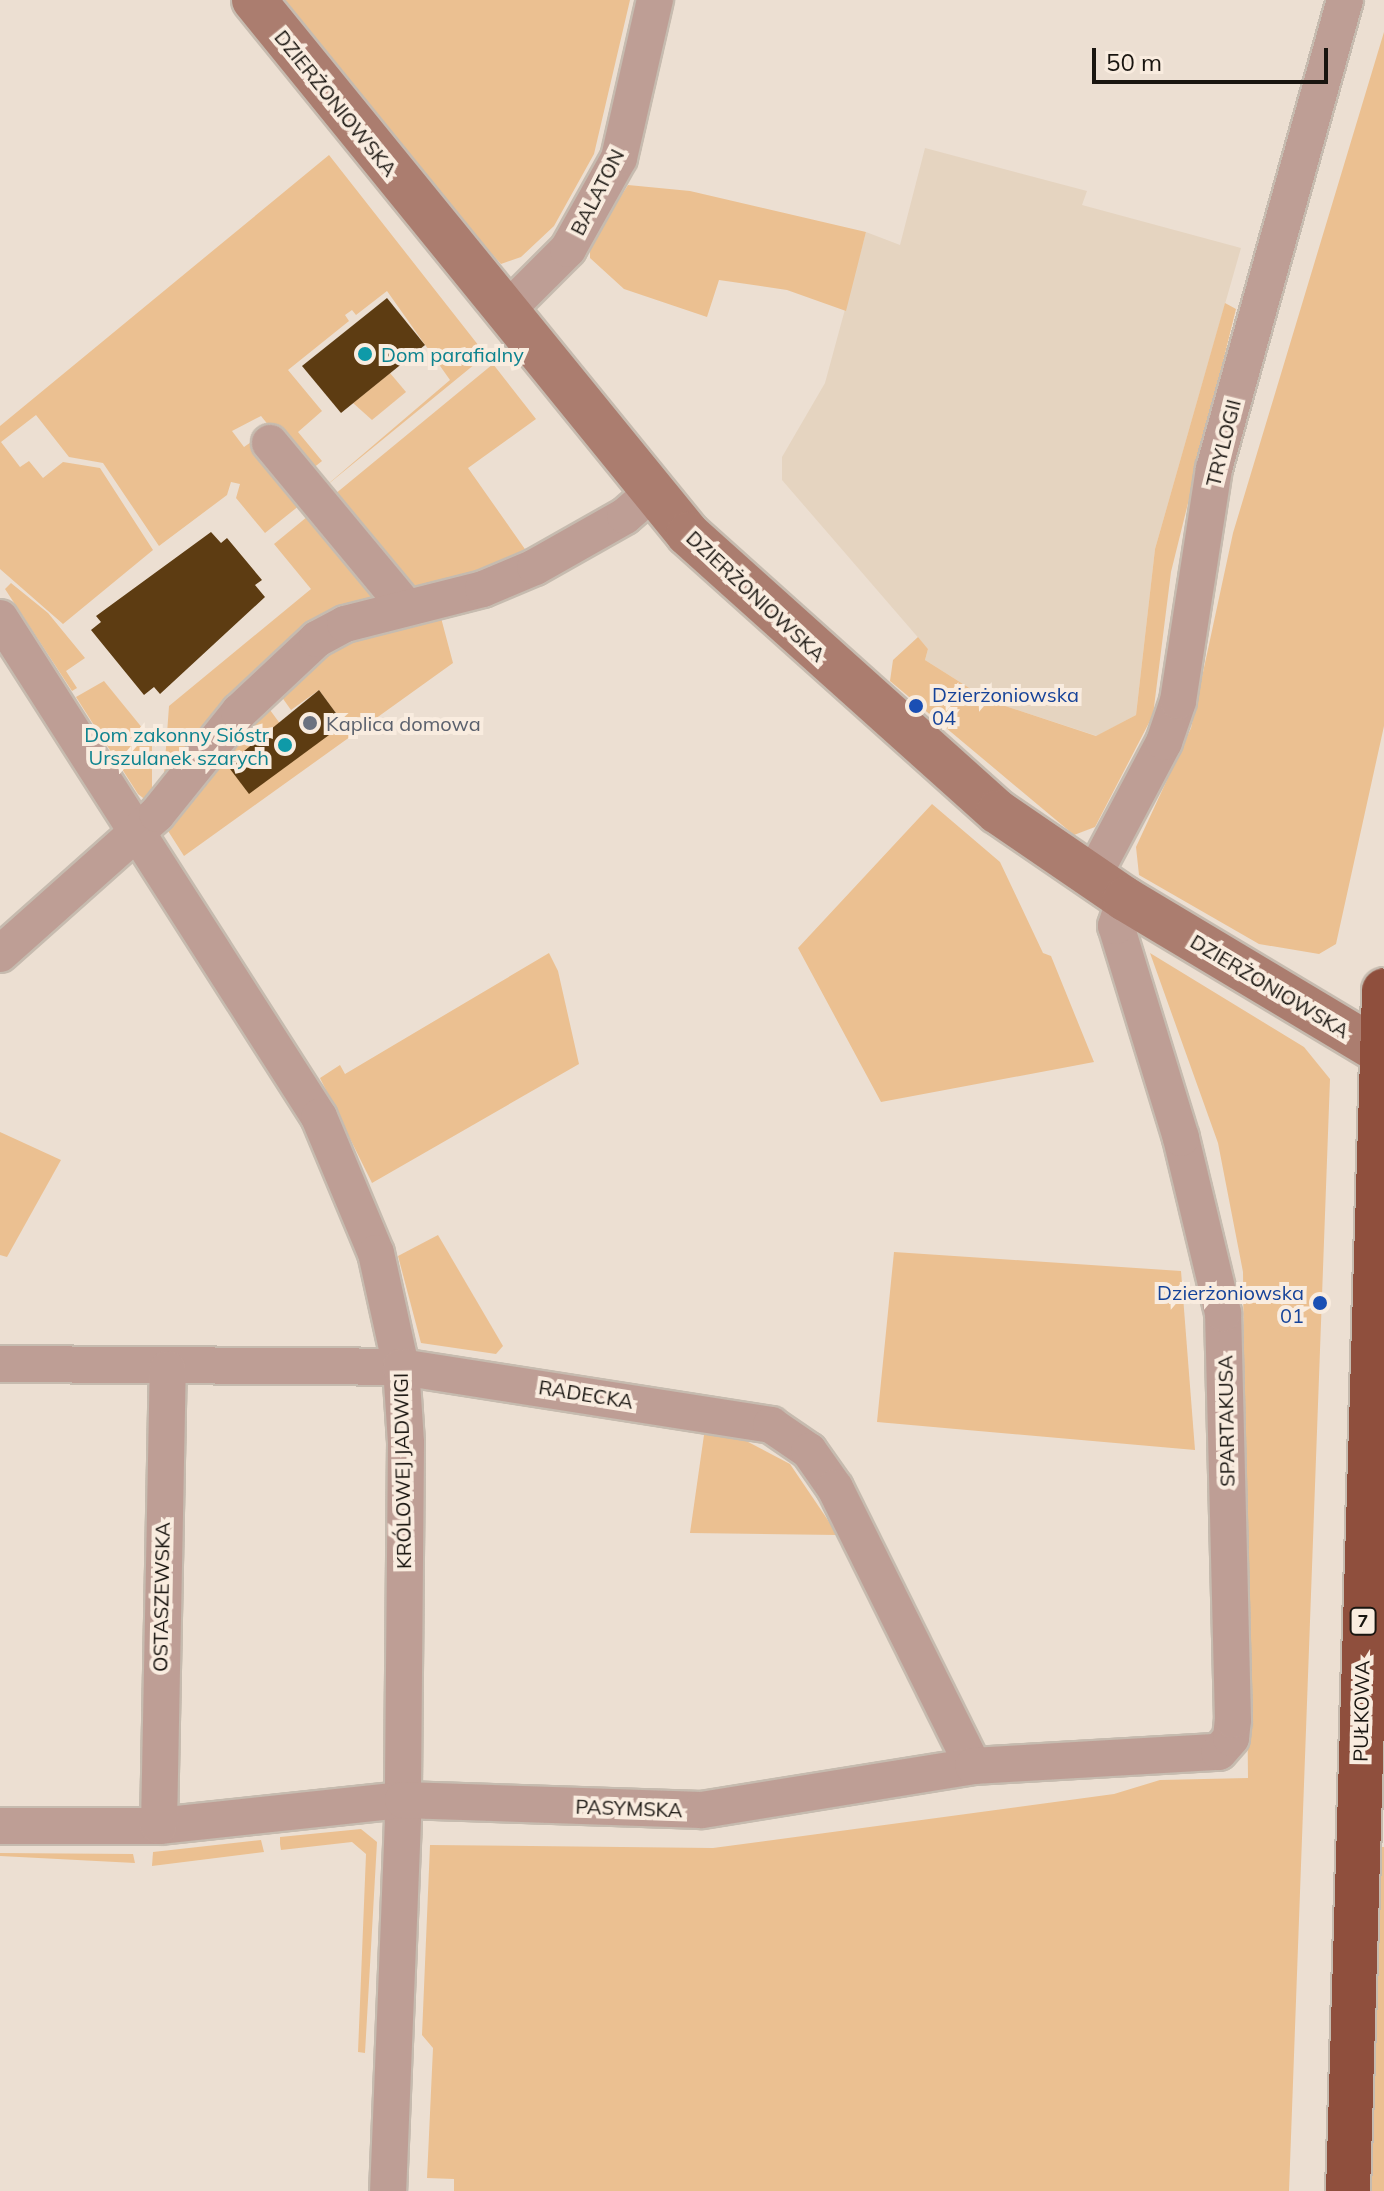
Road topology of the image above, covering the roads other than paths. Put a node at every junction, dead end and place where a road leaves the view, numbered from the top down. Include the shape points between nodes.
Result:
1 (254, 0) edge
2 (655, 0) edge
3 (1345, 0) edge
4 (504, 313) junction
5 (270, 443) dead end
6 (650, 494) junction
7 (406, 607) junction
8 (0, 618) edge
9 (136, 833) junction
10 (1109, 889) junction
11 (0, 954) edge
12 (1384, 991) edge
13 (1381, 1052) edge
14 (0, 1364) edge
15 (401, 1367) junction
16 (168, 1369) junction
17 (1233, 1720) joint
18 (973, 1766) junction
19 (403, 1800) junction
20 (0, 1826) edge
21 (159, 1826) junction
22 (388, 2191) edge
23 (1348, 2191) edge

1 - 4 street, DZIERŻONIOWSKA
2 - 4 street, BALATON via 619,158 568,249
3 - 10 street, TRYLOGII via 1214,469 1178,701
4 - 6 street, DZIERŻONIOWSKA
5 - 7 street
6 - 7 street via 625,516 535,567 483,589
6 - 10 street, DZIERŻONIOWSKA via 998,812
7 - 9 street via 345,624 304,649 239,712
8 - 9 street, KRÓLOWEJ JADWIGI
9 - 11 street
9 - 15 street, KRÓLOWEJ JADWIGI via 319,1117 376,1253
10 - 13 street, DZIERŻONIOWSKA
10 - 17 street, SPARTAKUSA via 1181,1138 1223,1313
12 - 13 highway, PUŁKOWA / 7
13 - 23 highway, PUŁKOWA / 7
14 - 16 street, RADECKA
15 - 16 street, RADECKA
15 - 18 street, RADECKA via 771,1425 787,1434 835,1488
15 - 19 street, KRÓLOWEJ JADWIGI
16 - 21 street, OSTASZEWSKA
17 - 18 street, PASYMSKA via 1226,1746 1202,1758
18 - 19 street, PASYMSKA via 702,1810
19 - 21 street, PASYMSKA
19 - 22 street, KRÓLOWEJ JADWIGI
20 - 21 street, PASYMSKA

